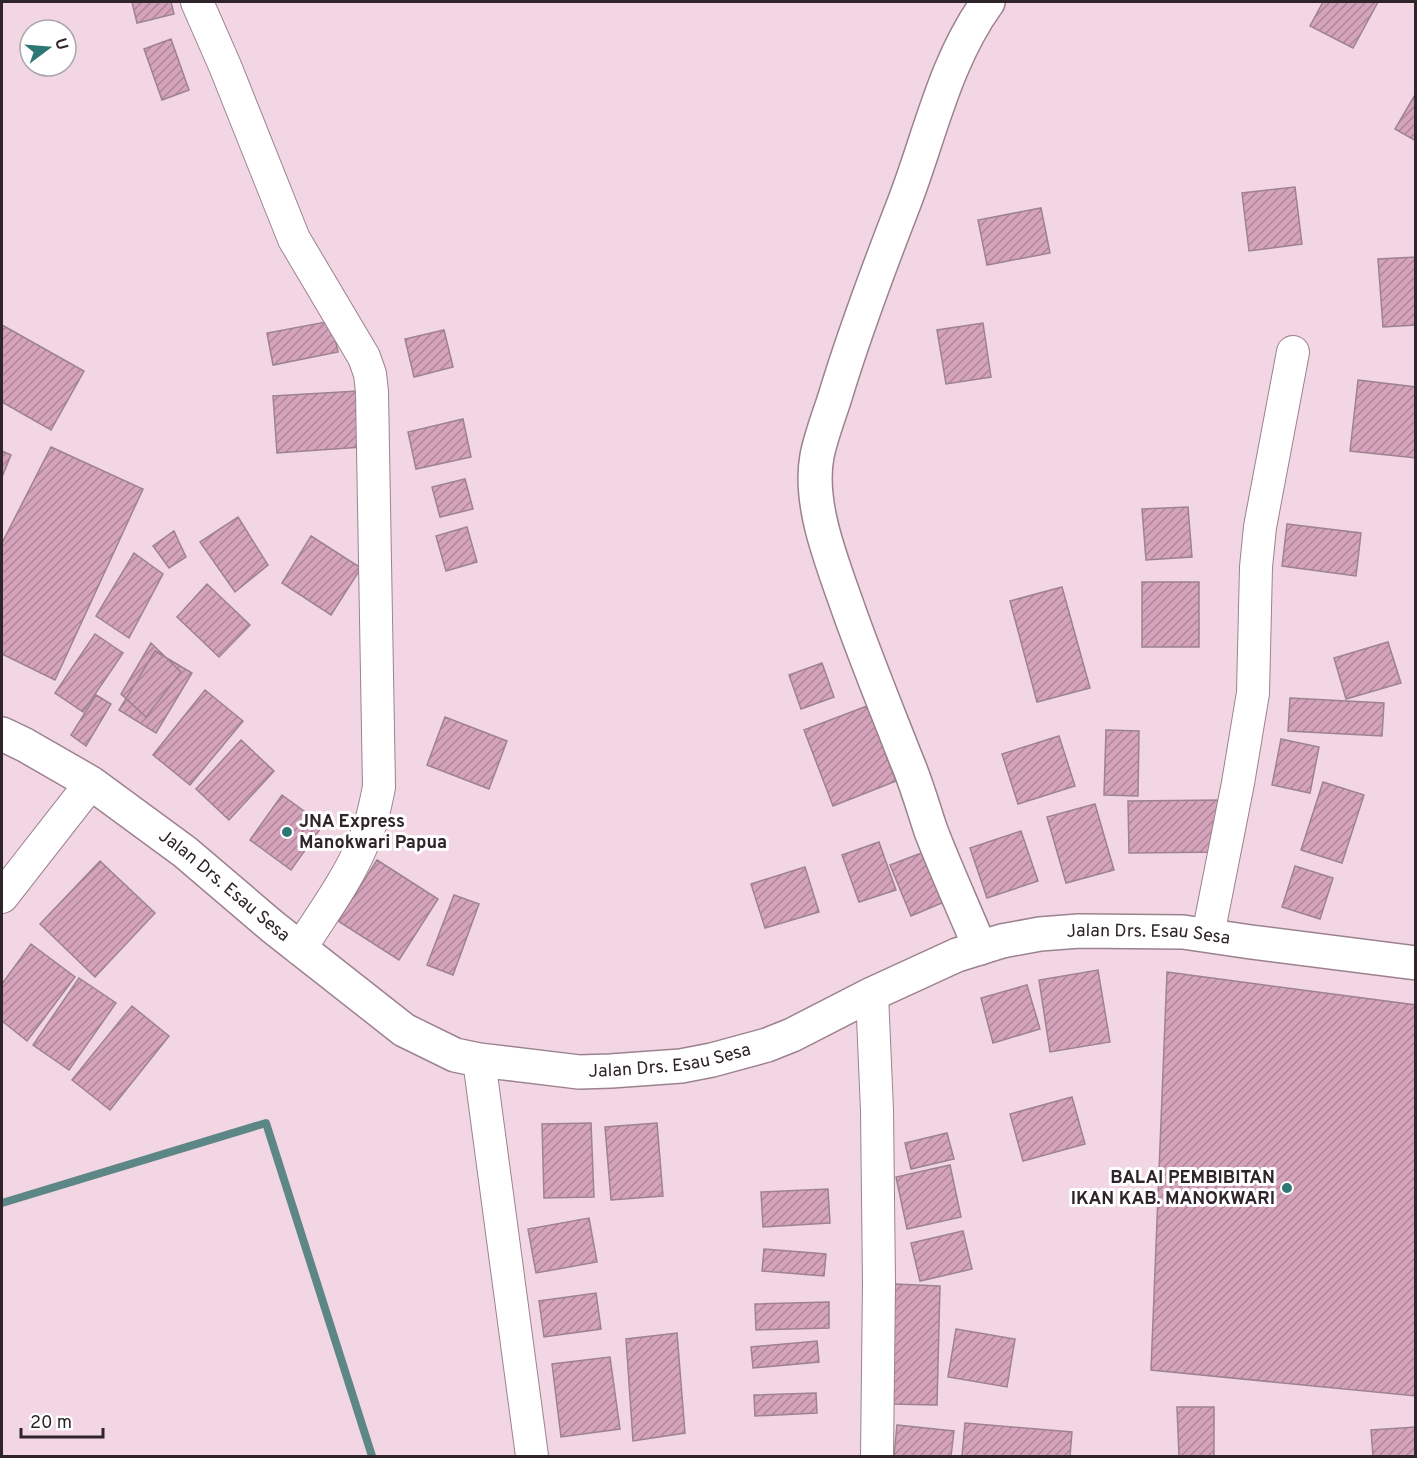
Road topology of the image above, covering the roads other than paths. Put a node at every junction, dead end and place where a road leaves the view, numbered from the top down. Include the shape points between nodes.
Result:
1 (197, 2) edge
2 (988, 2) edge
3 (1293, 352) dead end
4 (2, 734) edge
5 (91, 783) junction
6 (2, 897) edge
7 (1208, 935) junction
8 (980, 948) junction
9 (300, 949) junction
10 (1416, 963) edge
11 (872, 994) junction
12 (479, 1060) junction
13 (532, 1456) edge
14 (877, 1456) edge

1 - 9 street via 294,239 364,357 372,392 379,788 362,847
2 - 8 main road via 946,80 903,208 869,293 817,456 815,485 830,556 859,638
3 - 7 street via 1260,527 1253,693
4 - 5 main road, Jalan Drs. Esau Sesa
5 - 6 street
5 - 9 main road, Jalan Drs. Esau Sesa via 185,852
7 - 8 main road, Jalan Drs. Esau Sesa via 1080,931 1017,937
7 - 10 main road, Jalan Drs. Esau Sesa
8 - 11 main road, Jalan Drs. Esau Sesa
9 - 12 main road, Jalan Drs. Esau Sesa via 404,1030 455,1055
11 - 12 main road, Jalan Drs. Esau Sesa via 767,1045 681,1066 579,1072
11 - 14 street via 879,1237
12 - 13 street

